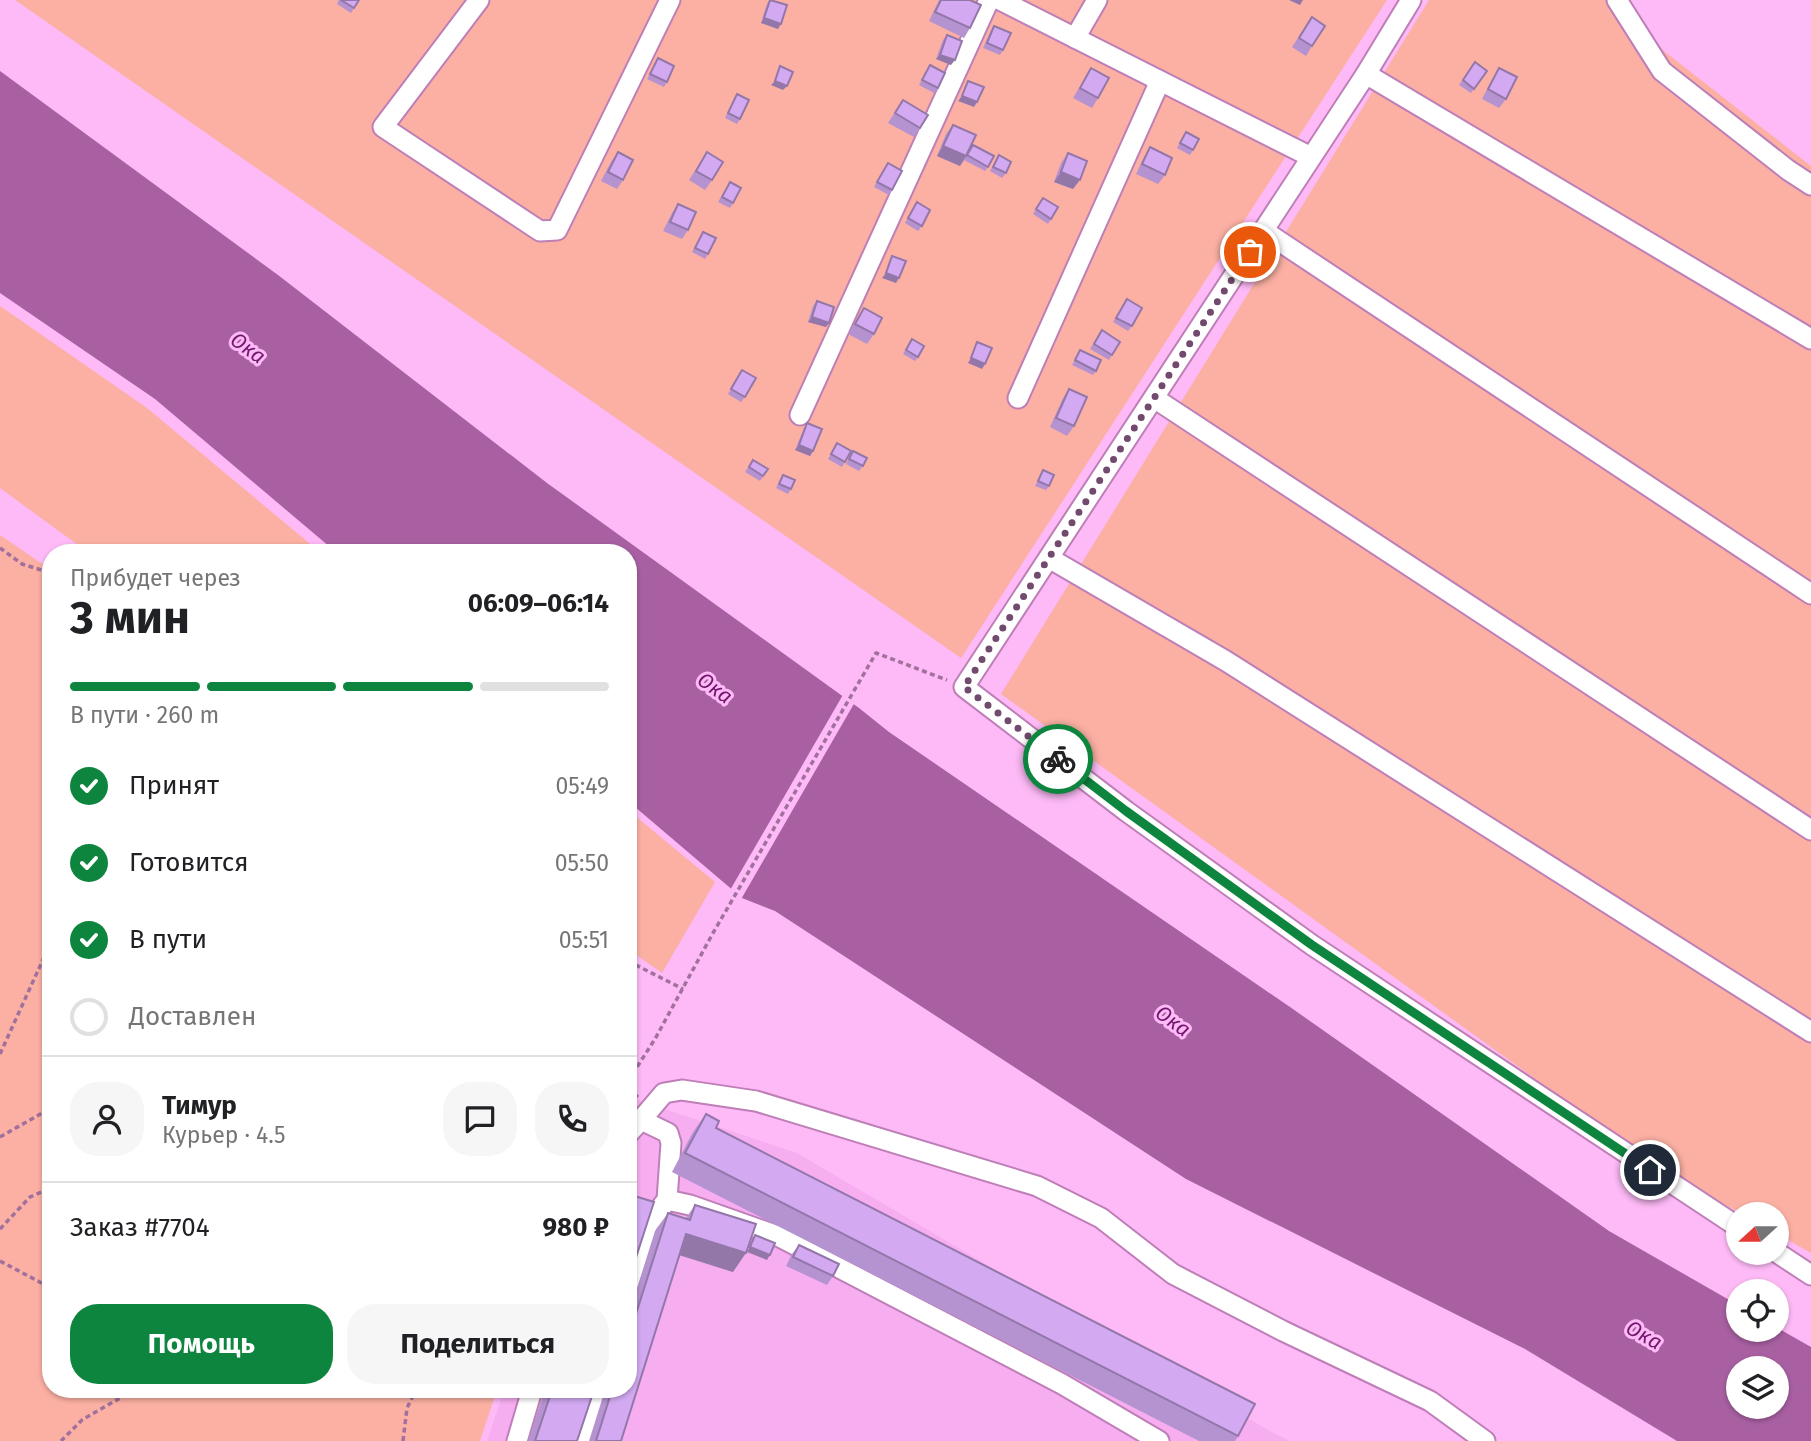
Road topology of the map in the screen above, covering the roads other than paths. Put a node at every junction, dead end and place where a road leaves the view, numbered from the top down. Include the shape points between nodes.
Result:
1 (479, 0) edge
2 (670, 0) edge
3 (989, 0) edge
4 (1000, 0) edge
5 (1097, 0) edge
6 (1411, 0) edge
7 (1617, 0) edge
8 (1075, 38) junction
9 (1366, 74) junction
10 (1160, 80) junction
11 (1311, 157) junction
12 (1811, 186) edge
13 (1264, 231) junction
14 (1811, 339) edge
15 (1018, 398) dead end
16 (1154, 398) junction
17 (800, 415) dead end
18 (1049, 558) junction
19 (1811, 594) edge
20 (1811, 830) edge
21 (1811, 1032) edge
22 (637, 1125) edge
23 (637, 1127) edge
24 (667, 1200) junction
25 (1726, 1219) edge
26 (637, 1258) edge
27 (1789, 1261) edge
28 (1811, 1275) edge
29 (530, 1398) edge
30 (593, 1398) edge
31 (517, 1441) edge
32 (580, 1441) edge
33 (1159, 1441) edge
34 (1485, 1441) edge

1 - 2 street via 383,127 540,232 557,230
3 - 17 street
4 - 8 street
5 - 8 street
6 - 9 street
7 - 12 street via 1662,71
8 - 10 street
9 - 11 street
9 - 14 street
10 - 11 street
10 - 15 street
11 - 13 street
13 - 16 street
13 - 19 street
16 - 18 street
16 - 20 street
18 - 21 street via 1226,661
18 - 25 street via 964,687 1312,945
22 - 34 street via 664,1093 682,1090 756,1101 1037,1186 1101,1218 1173,1273 1430,1401
23 - 24 street via 668,1133
24 - 26 street via 648,1224
24 - 33 street via 778,1236 1062,1384
27 - 28 street
29 - 31 street
30 - 32 street

